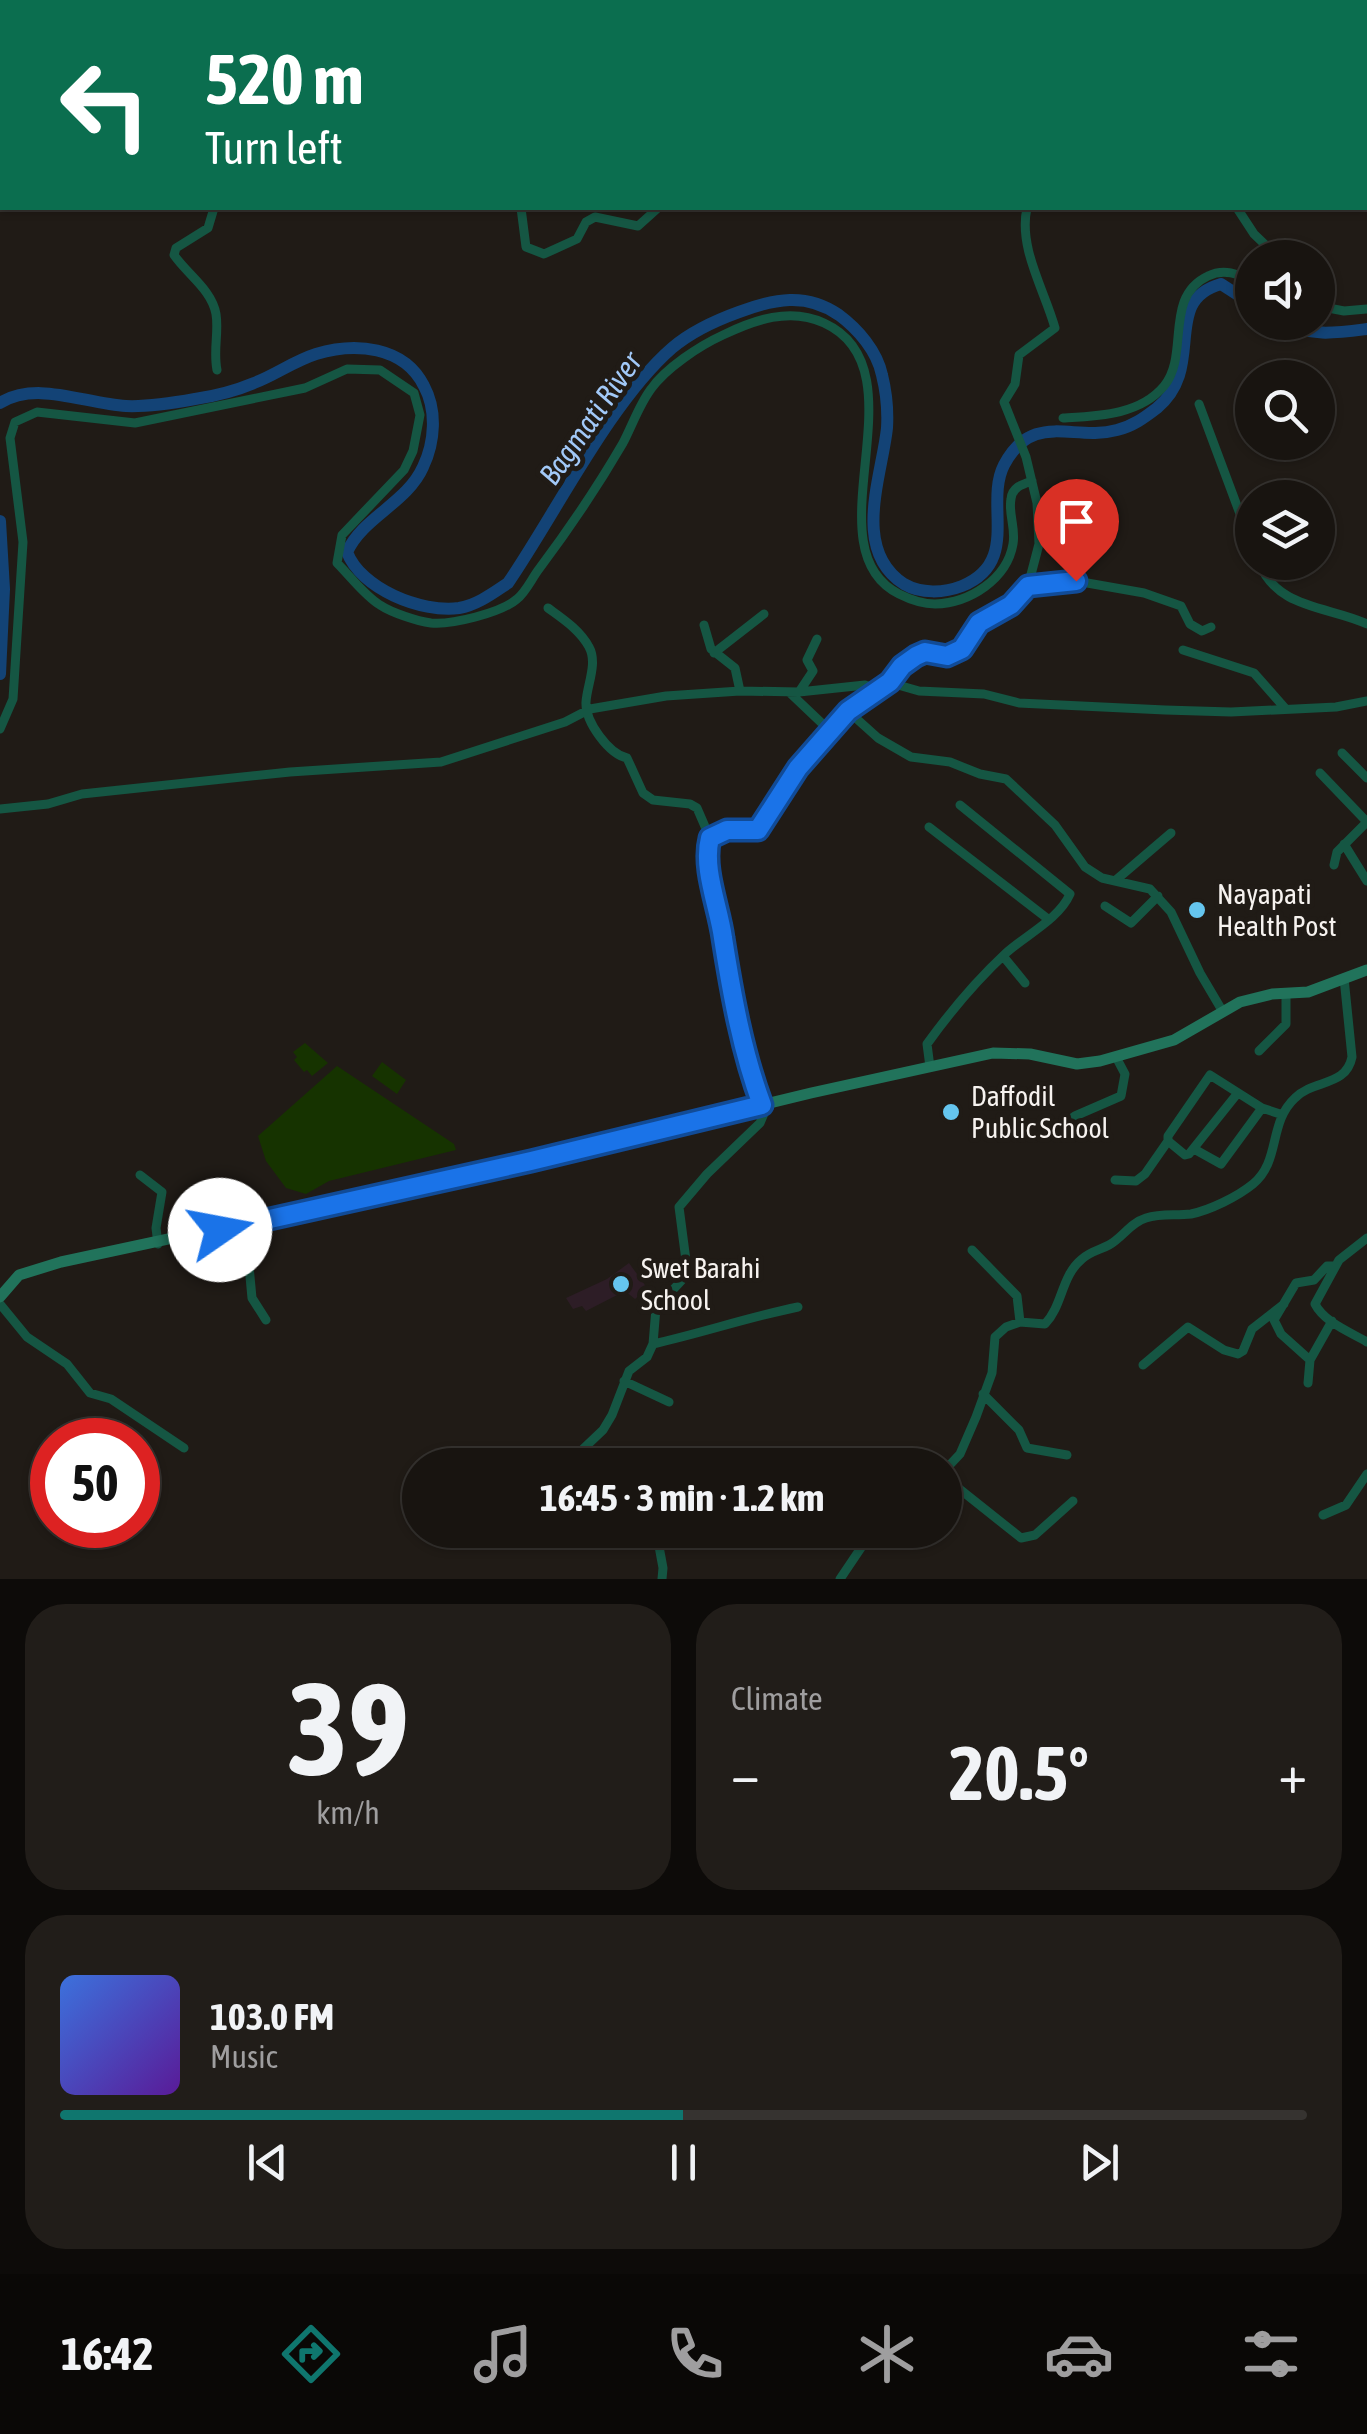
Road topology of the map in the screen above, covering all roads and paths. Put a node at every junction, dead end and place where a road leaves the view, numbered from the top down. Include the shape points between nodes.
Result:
1 (213, 210) edge
2 (522, 210) edge
3 (656, 210) edge
4 (1026, 210) edge
5 (1238, 210) edge
6 (1258, 240) edge
7 (1235, 273) edge
8 (1367, 309) edge
9 (1335, 310) edge
10 (216, 370) dead end
11 (1199, 404) dead end
12 (1063, 418) dead end
13 (1032, 481) junction
14 (1235, 500) edge
15 (1266, 580) edge
16 (1028, 586) junction
17 (548, 608) dead end
18 (764, 614) dead end
19 (1367, 624) edge
20 (704, 625) dead end
21 (1211, 627) dead end
22 (818, 639) dead end
23 (1183, 650) dead end
24 (714, 653) junction
25 (890, 682) junction
26 (880, 690) junction
27 (740, 691) junction
28 (794, 692) junction
29 (1367, 701) edge
30 (1284, 708) junction
31 (587, 710) junction
32 (848, 711) junction
33 (0, 729) edge
34 (829, 730) junction
35 (1342, 754) dead end
36 (1320, 773) dead end
37 (1367, 778) edge
38 (960, 804) dead end
39 (0, 809) edge
40 (1367, 822) edge
41 (929, 827) dead end
42 (1171, 832) dead end
43 (710, 838) junction
44 (1344, 844) junction
45 (1334, 865) dead end
46 (1116, 880) junction
47 (1367, 881) edge
48 (1158, 896) junction
49 (1105, 906) dead end
50 (1048, 919) junction
51 (1003, 956) junction
52 (1367, 970) edge
53 (1344, 978) junction
54 (1025, 983) dead end
55 (1286, 995) junction
56 (1223, 1012) junction
57 (1260, 1051) dead end
58 (1116, 1056) junction
59 (930, 1068) junction
60 (1238, 1094) junction
61 (765, 1104) junction
62 (1262, 1108) junction
63 (1280, 1114) junction
64 (1060, 1127) dead end
65 (1168, 1140) junction
66 (1194, 1149) junction
67 (140, 1175) dead end
68 (1115, 1180) dead end
69 (266, 1220) junction
70 (1367, 1238) edge
71 (158, 1244) junction
72 (972, 1250) dead end
73 (1335, 1266) junction
74 (0, 1300) edge
75 (1284, 1304) junction
76 (798, 1307) dead end
77 (266, 1320) dead end
78 (1332, 1321) junction
79 (1020, 1322) junction
80 (1367, 1342) edge
81 (654, 1344) junction
82 (1310, 1360) junction
83 (1143, 1365) dead end
84 (624, 1381) junction
85 (1308, 1383) dead end
86 (983, 1394) junction
87 (668, 1402) dead end
88 (184, 1448) dead end
89 (584, 1448) edge
90 (962, 1449) edge
91 (1067, 1455) dead end
92 (1367, 1474) edge
93 (962, 1487) edge
94 (1073, 1501) dead end
95 (1323, 1515) dead end
96 (657, 1548) edge
97 (861, 1548) edge
98 (662, 1579) edge
99 (840, 1579) edge

1 - 10 street via 208,228 174,255 216,314
2 - 3 street via 526,247 544,254 577,239 594,217 638,226
4 - 13 street via 1030,254 1055,328 1019,356 1004,402
5 - 6 street
7 - 12 street via 1200,280 1183,302 1173,373 1151,399 1121,411
8 - 9 street
11 - 14 street
13 - 16 street via 1039,544
13 - 33 street via 1012,496 1013,544 990,584 936,604 894,592 866,551 869,423 859,356 833,327 812,317 766,318 707,344 653,386 580,510 516,600 474,618 431,623 380,605 337,564 342,535 413,452 420,414 414,393 380,370 347,369 305,388 136,423 37,412 14,422 10,438 23,542 12,700
15 - 19 street via 1285,597
16 - 21 street via 1076,581 1144,593 1181,606 1202,631
16 - 25 street via 979,623 962,649 916,656
17 - 31 street via 592,652
18 - 24 street
20 - 24 street
22 - 28 street via 807,660 813,671
23 - 30 street via 1254,673
24 - 27 street via 735,668
25 - 26 street
25 - 30 street via 1030,704
26 - 28 street via 865,685
26 - 32 street
27 - 28 street
27 - 31 street
28 - 34 street
29 - 30 street
31 - 39 street via 441,762 82,794
31 - 43 street via 614,754 627,758 643,793 697,808
32 - 34 street
32 - 46 street via 911,757 1006,779 1055,825 1086,867
34 - 43 street via 758,830 727,830
35 - 37 street
36 - 40 street
38 - 50 street via 1069,891
40 - 44 street
41 - 50 street
42 - 46 street
43 - 61 street via 728,979 750,1073
44 - 45 street
44 - 47 street
46 - 48 street
48 - 49 street via 1132,923
48 - 56 street
50 - 51 street
51 - 54 street
51 - 59 street via 927,1044
52 - 53 main road
53 - 55 main road
53 - 63 street via 1349,1068 1334,1081 1304,1089
55 - 56 main road via 1255,998
55 - 57 street via 1286,1024
56 - 58 main road via 1174,1040
58 - 59 main road via 1077,1064 993,1053
58 - 64 street via 1126,1074 1121,1096
59 - 61 main road
60 - 62 street
60 - 65 street via 1210,1076
60 - 66 street
61 - 69 main road
61 - 81 street via 760,1123 679,1207 687,1268 656,1308
62 - 63 street
62 - 66 street via 1222,1164
63 - 79 street via 1268,1163 1240,1194 1190,1214 1137,1221 1078,1262 1046,1324
65 - 66 street via 1185,1155
65 - 68 street via 1136,1181
67 - 71 street via 162,1192
69 - 71 main road
69 - 77 street via 248,1266 252,1298
70 - 73 street
71 - 74 main road via 29,1271
72 - 79 street via 1017,1296
73 - 75 street via 1296,1283
73 - 78 street via 1315,1304
74 - 88 street via 28,1337 68,1364 90,1393 111,1399
75 - 82 street via 1274,1325
75 - 83 street via 1252,1329 1238,1354 1188,1328
76 - 81 street
78 - 80 street
78 - 82 street
79 - 86 street via 995,1337
81 - 84 street
82 - 85 street
84 - 87 street
84 - 89 street via 612,1415
86 - 90 street
86 - 91 street via 1019,1430 1027,1448
92 - 95 street via 1346,1505
93 - 94 street via 1021,1538 1035,1536
96 - 98 street
97 - 99 street

